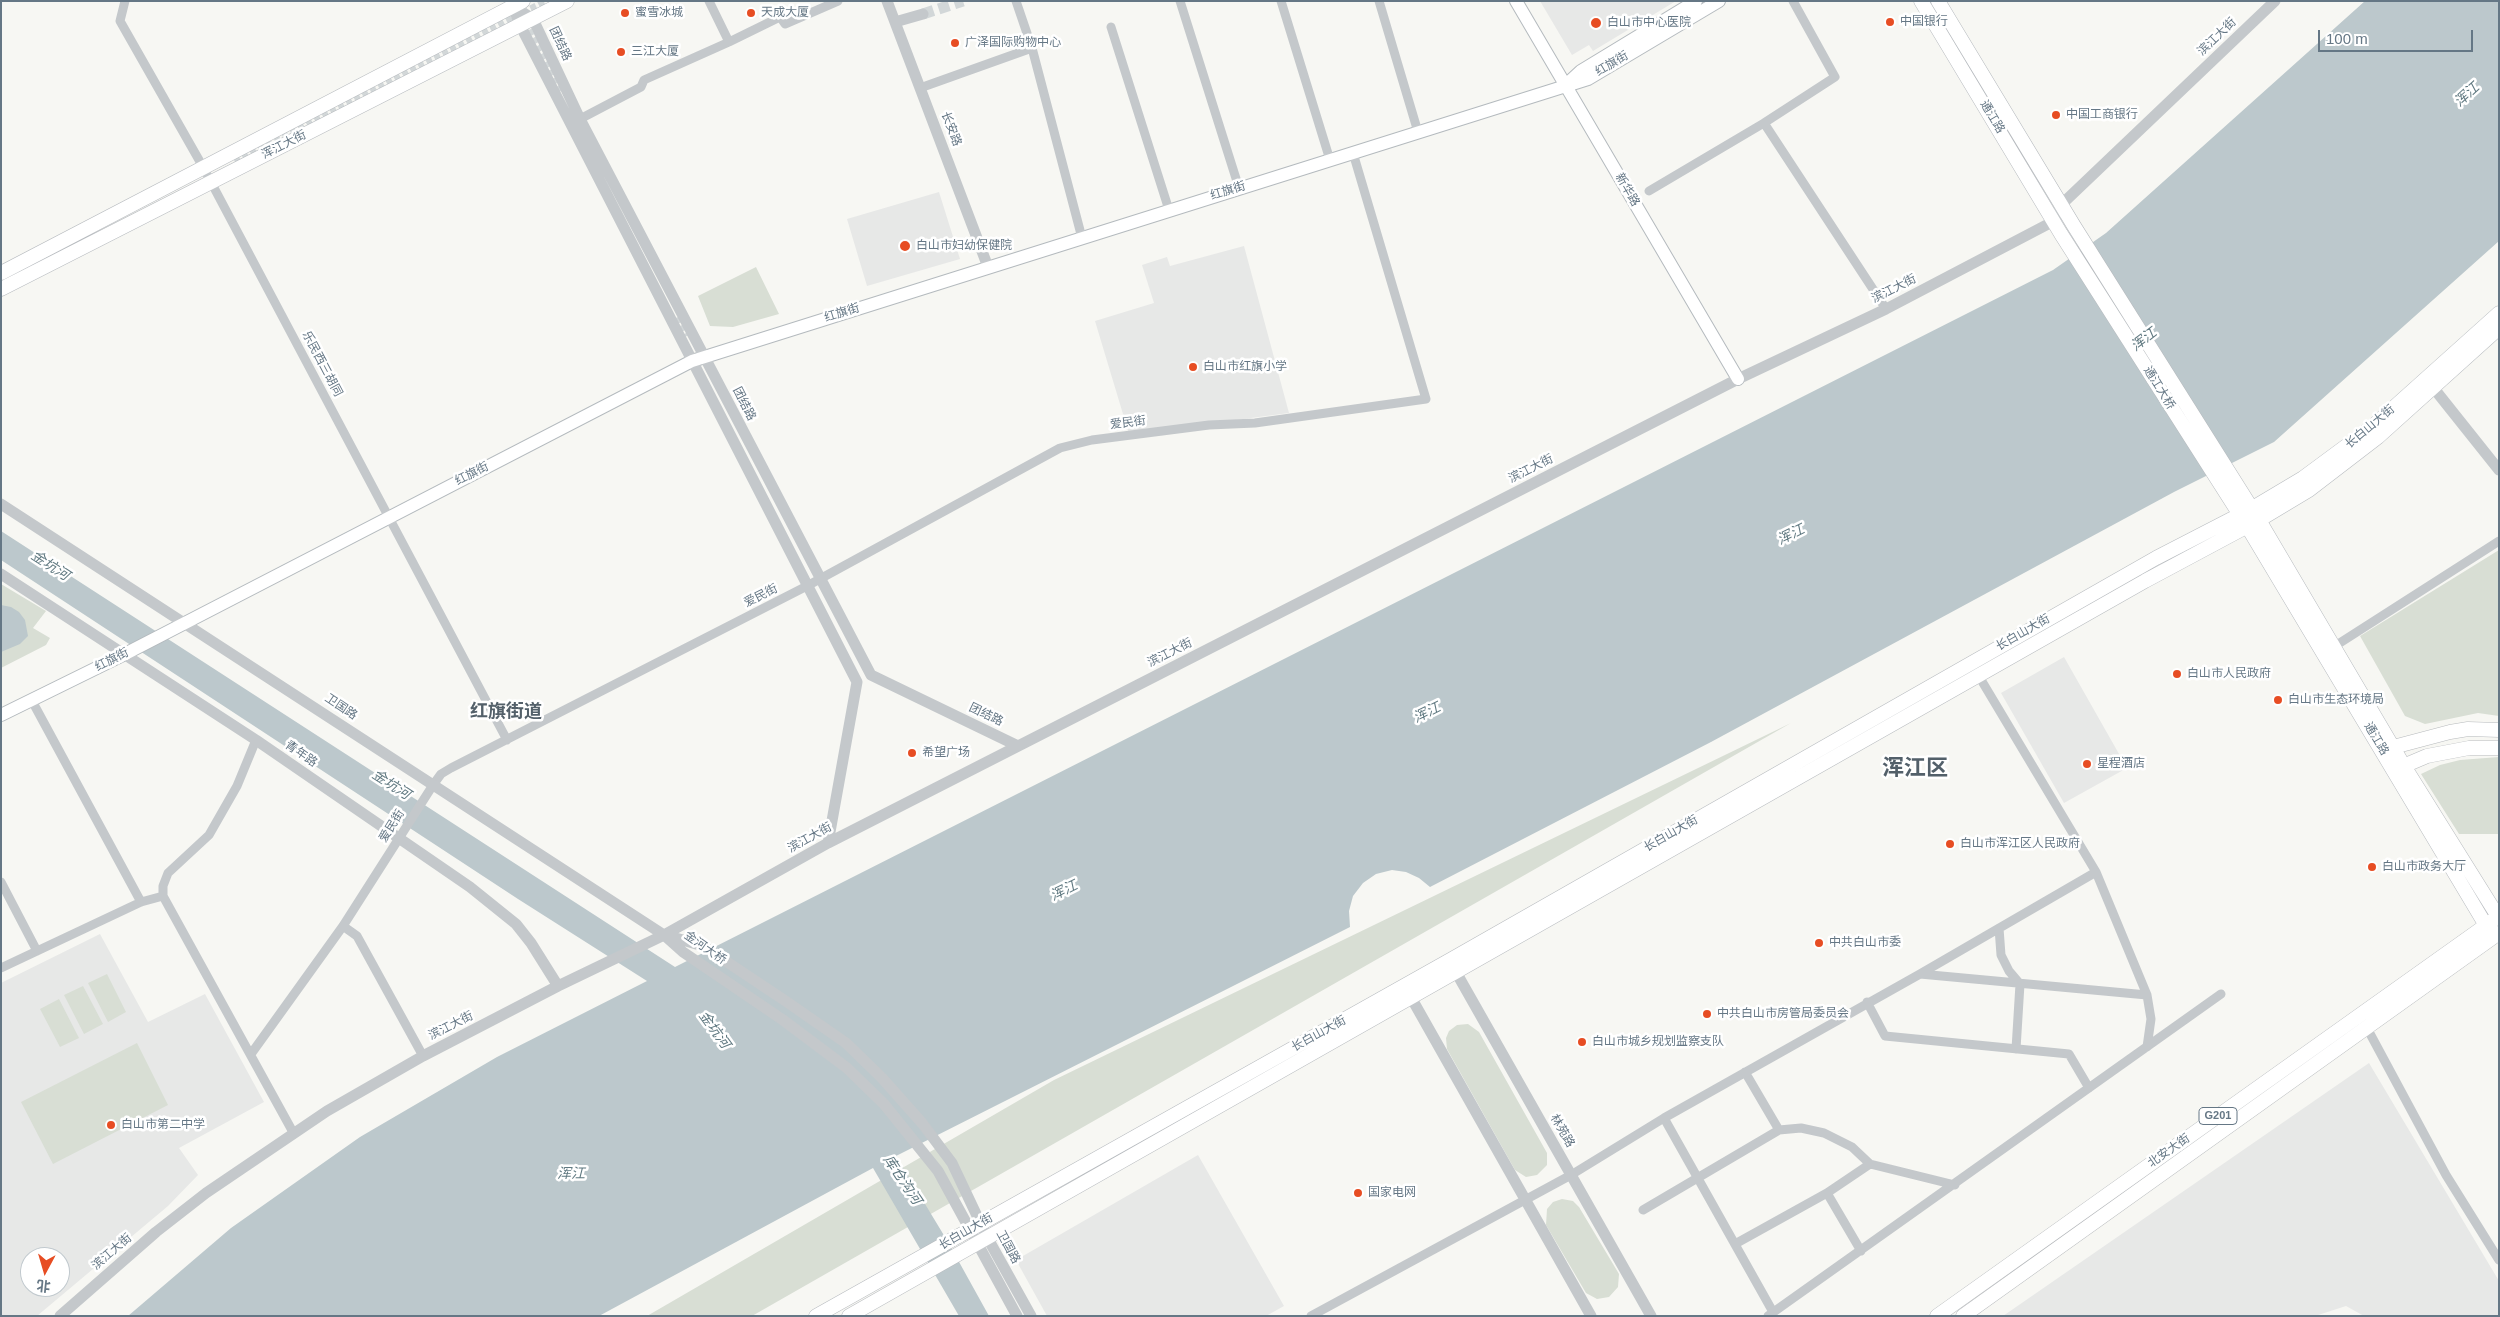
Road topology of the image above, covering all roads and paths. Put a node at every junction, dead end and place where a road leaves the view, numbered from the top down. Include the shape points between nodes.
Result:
1 (125, 1) edge
2 (567, 1) edge
3 (709, 1) edge
4 (838, 1) edge
5 (887, 1) edge
6 (1016, 1) edge
7 (1180, 1) edge
8 (1281, 1) edge
9 (1378, 1) edge
10 (1516, 1) edge
11 (1696, 1) edge
12 (1718, 1) edge
13 (1793, 1) edge
14 (1921, 1) edge
15 (1938, 1) edge
16 (2275, 1) edge
17 (516, 3) edge
18 (923, 14) tunnel mouth
19 (526, 22) junction
20 (895, 22) junction
21 (1111, 27) dead end
22 (729, 42) junction
23 (1032, 48) junction
24 (1566, 85) junction
25 (920, 88) junction
26 (580, 119) junction
27 (1764, 122) junction
28 (1418, 132) junction
29 (1353, 153) junction
30 (1330, 160) junction
31 (203, 167) junction
32 (210, 182) junction
33 (1239, 188) junction
34 (1649, 191) dead end
35 (2062, 204) junction
36 (1170, 210) junction
37 (2054, 220) junction
38 (2074, 226) joint
39 (2061, 234) joint
40 (1082, 238) junction
41 (988, 267) junction
42 (1, 273) edge
43 (1, 289) edge
44 (1886, 309) junction
45 (2499, 313) edge
46 (2499, 328) edge
47 (698, 359) junction
48 (1738, 379) junction
49 (2430, 383) junction
50 (2499, 470) edge
51 (2230, 488) junction
52 (1, 504) edge
53 (389, 517) junction
54 (2249, 518) junction
55 (2499, 541) edge
56 (1, 574) edge
57 (819, 580) junction
58 (807, 586) junction
59 (185, 623) junction
60 (2335, 646) junction
61 (129, 651) junction
62 (1972, 663) junction
63 (870, 675) junction
64 (1979, 677) junction
65 (857, 682) junction
66 (31, 699) junction
67 (1, 715) edge
68 (2499, 730) edge
69 (256, 740) junction
70 (507, 740) junction
71 (1018, 746) junction
72 (2387, 748) junction
73 (2499, 748) edge
74 (2399, 768) junction
75 (433, 784) junction
76 (401, 836) junction
77 (828, 844) junction
78 (2096, 872) junction
79 (1, 882) edge
80 (163, 896) junction
81 (141, 902) junction
82 (2498, 917) edge
83 (343, 926) junction
84 (1999, 928) junction
85 (2493, 931) edge
86 (664, 935) junction
87 (37, 951) junction
88 (1450, 960) junction
89 (1, 968) edge
90 (1457, 973) junction
91 (1920, 974) junction
92 (2020, 984) junction
93 (558, 986) junction
94 (1408, 992) junction
95 (2222, 994) dead end
96 (2147, 995) junction
97 (1867, 1002) junction
98 (2367, 1028) junction
99 (2147, 1047) junction
100 (2016, 1049) junction
101 (252, 1054) junction
102 (422, 1056) junction
103 (1745, 1072) junction
104 (2089, 1088) junction
105 (1664, 1118) junction
106 (1779, 1130) junction
107 (294, 1134) junction
108 (952, 1163) joint
109 (1870, 1164) junction
110 (938, 1171) joint
111 (1571, 1175) junction
112 (1697, 1178) junction
113 (1955, 1185) junction
114 (1827, 1193) junction
115 (1526, 1199) junction
116 (1643, 1210) dead end
117 (975, 1226) junction
118 (983, 1239) junction
119 (1734, 1244) junction
120 (1861, 1251) junction
121 (2499, 1260) edge
122 (1770, 1314) edge
123 (60, 1316) edge
124 (816, 1316) edge
125 (849, 1316) edge
126 (1018, 1316) edge
127 (1031, 1316) edge
128 (1311, 1316) edge
129 (1591, 1316) edge
130 (1651, 1316) edge
131 (1937, 1316) edge
132 (1963, 1316) edge

1 - 31 street, 乐民西三胡同 via 120,21
2 - 19 main road, 浑江大街
3 - 22 street
4 - 22 street via 784,24 780,17
5 - 20 street, 长安路
6 - 23 street
7 - 33 street
8 - 30 street
9 - 28 street
10 - 24 main road, 新华路
11 - 24 main road via 1580,71
12 - 24 main road, 红旗街 via 1588,79
13 - 27 street via 1835,77
14 - 37 main road, 通江路
15 - 35 main road, 通江路
16 - 35 street, 滨江大街
17 - 19 street, 团结路
17 - 31 main road, 浑江大街
18 - 20 street
19 - 26 street, 团结路
19 - 32 main road, 浑江大街
19 - 47 street, 团结路
20 - 25 street, 长安路
21 - 36 street
22 - 26 street via 644,80 641,88
23 - 25 street
23 - 40 street
24 - 28 main road, 红旗街
24 - 48 main road, 新华路
25 - 41 street, 长安路
26 - 47 street, 团结路
27 - 34 street
27 - 44 street
28 - 29 main road, 红旗街
29 - 30 main road, 红旗街
29 - 57 street, 爱民街 via 1426,399 1255,423 1209,425 1092,440 1060,448
30 - 33 main road, 红旗街
31 - 32 street, 乐民西三胡同
31 - 42 main road, 浑江大街
32 - 43 main road, 浑江大街
32 - 53 street, 乐民西三胡同
33 - 36 main road, 红旗街
35 - 37 street, 滨江大街
35 - 38 main road, 通江路
36 - 40 main road, 红旗街
37 - 39 main road, 通江路
37 - 44 street, 滨江大街
38 - 51 main road, 通江大桥
39 - 51 main road, 通江大桥
40 - 41 main road, 红旗街
41 - 47 main road, 红旗街
44 - 48 street, 滨江大街
45 - 49 main road, 长白山大街
46 - 49 main road, 长白山大街
47 - 53 main road, 红旗街
47 - 57 street, 团结路
47 - 58 street, 团结路
48 - 71 street, 滨江大街
49 - 50 street
49 - 54 main road, 长白山大街 via 2378,437 2308,490
51 - 54 main road, 通江路
52 - 59 street, 卫国路
53 - 59 main road, 红旗街
53 - 70 street, 乐民西三胡同
54 - 60 main road, 通江路
54 - 62 main road, 长白山大街 via 2195,536
54 - 64 main road, 长白山大街
54 - 72 main road, 通江路
55 - 60 street
56 - 61 street, 青年路
57 - 58 street, 爱民街
57 - 63 street, 团结路
58 - 65 street, 团结路
58 - 70 street, 爱民街
59 - 61 main road, 红旗街
59 - 75 street, 卫国路
60 - 72 main road, 通江路
61 - 66 main road, 红旗街
61 - 69 street, 青年路
62 - 64 street
62 - 88 main road, 长白山大街
63 - 65 street
63 - 71 street, 团结路
64 - 78 street
64 - 90 main road, 长白山大街
65 - 77 street
66 - 67 main road, 红旗街
66 - 81 street
68 - 72 main road via 2468,729
69 - 76 street, 青年路
69 - 80 street via 237,786 209,835 168,873
70 - 75 street, 爱民街 via 451,768
71 - 77 street, 滨江大街
72 - 74 main road, 通江路
73 - 74 main road via 2469,748 2427,756
74 - 82 main road, 通江路
74 - 85 main road, 通江路
75 - 76 street, 爱民街
75 - 86 street, 卫国路
76 - 83 street, 爱民街
76 - 93 street, 青年路 via 504,912 532,943
77 - 86 street, 滨江大街
78 - 84 street
78 - 96 street
79 - 87 street
80 - 81 street
80 - 101 street
81 - 87 street
82 - 85 main road, 北安大街 / G201
83 - 101 street, 爱民街
83 - 102 street via 357,936
84 - 91 street
84 - 92 street via 2001,954
85 - 98 main road, 北安大街 / G201
85 - 131 main road, 北安大街 / G201
86 - 93 street, 滨江大街
86 - 108 street, 金河大桥 via 703,946 846,1043 905,1103
86 - 110 street, 金河大桥 via 683,952 784,1020 847,1068 884,1104
87 - 89 street
88 - 90 street, 林苑路
88 - 94 main road, 长白山大街
90 - 94 main road, 长白山大街
90 - 111 street, 林苑路
91 - 92 street
91 - 97 street
92 - 96 street
92 - 100 street
93 - 102 street, 滨江大街
94 - 115 street
94 - 117 main road, 长白山大街
94 - 118 main road, 长白山大街
95 - 99 street
96 - 99 street via 2151,1020
97 - 100 street via 1885,1036
97 - 103 street
98 - 121 street via 2446,1175
98 - 132 main road, 北安大街 / G201
99 - 104 street
100 - 104 street via 2069,1054
101 - 107 street
102 - 107 street, 滨江大街
103 - 105 street
103 - 106 street
104 - 113 street
105 - 111 street
105 - 112 street
106 - 109 street via 1801,1128 1824,1134 1852,1147
106 - 112 street
107 - 123 street, 滨江大街 via 199,1198
108 - 117 street, 卫国路
109 - 113 street
109 - 114 street
110 - 117 street, 卫国路
111 - 115 street
111 - 130 street, 林苑路
112 - 116 street
112 - 119 street
113 - 120 street
114 - 119 street
114 - 120 street
115 - 128 street
115 - 129 street
117 - 118 street, 卫国路
117 - 124 main road, 长白山大街
118 - 125 main road, 长白山大街
118 - 126 street, 卫国路
118 - 127 street, 卫国路
119 - 122 street
120 - 122 street

